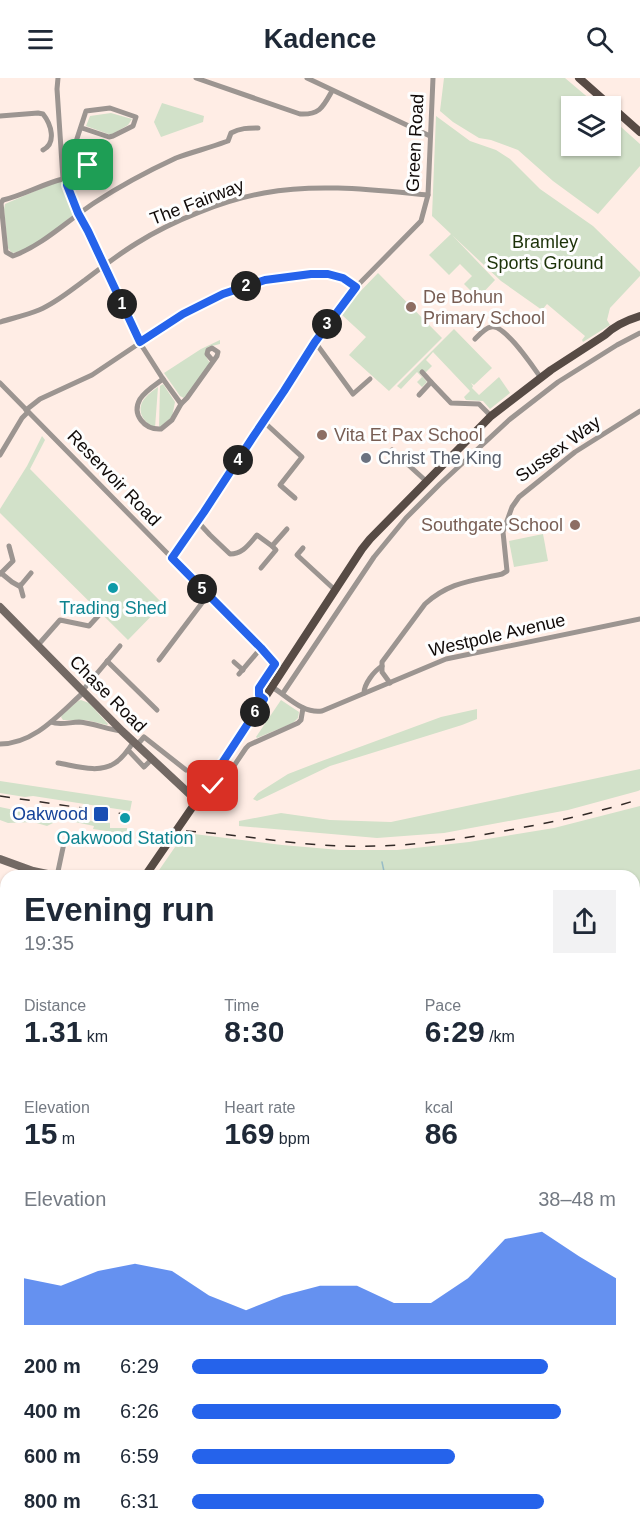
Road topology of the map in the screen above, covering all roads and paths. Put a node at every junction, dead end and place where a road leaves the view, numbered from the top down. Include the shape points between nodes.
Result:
1 (58, 78) edge
2 (196, 78) edge
3 (225, 78) edge
4 (307, 78) edge
5 (433, 78) edge
6 (579, 78) edge
7 (221, 87) junction
8 (333, 90) junction
9 (0, 116) edge
10 (82, 128) junction
11 (258, 128) dead end
12 (640, 132) edge
13 (430, 136) junction
14 (43, 150) dead end
15 (88, 165) dead end
16 (63, 169) junction
17 (65, 182) junction
18 (428, 195) junction
19 (78, 213) junction
20 (104, 265) junction
21 (356, 287) junction
22 (639, 316) edge
23 (0, 322) edge
24 (640, 333) edge
25 (475, 339) dead end
26 (140, 342) junction
27 (315, 342) junction
28 (213, 361) dead end
29 (551, 370) junction
30 (422, 372) dead end
31 (541, 378) junction
32 (163, 379) junction
33 (370, 379) dead end
34 (431, 382) junction
35 (558, 382) junction
36 (1, 388) edge
37 (420, 395) dead end
38 (181, 404) junction
39 (27, 411) junction
40 (640, 411) edge
41 (491, 416) junction
42 (264, 422) junction
43 (392, 450) dead end
44 (0, 455) edge
45 (429, 478) junction
46 (440, 484) junction
47 (295, 498) dead end
48 (198, 522) junction
49 (287, 530) dead end
50 (9, 546) dead end
51 (272, 546) junction
52 (303, 548) dead end
53 (362, 549) junction
54 (374, 557) junction
55 (172, 558) junction
56 (261, 568) dead end
57 (31, 573) dead end
58 (1, 574) edge
59 (20, 585) junction
60 (335, 590) junction
61 (208, 595) junction
62 (23, 596) dead end
63 (0, 607) edge
64 (99, 615) dead end
65 (640, 619) edge
66 (38, 645) junction
67 (120, 646) dead end
68 (261, 648) junction
69 (159, 660) dead end
70 (107, 661) junction
71 (234, 662) dead end
72 (275, 664) junction
73 (382, 666) junction
74 (283, 671) junction
75 (390, 683) junction
76 (272, 687) junction
77 (83, 691) junction
78 (283, 693) junction
79 (364, 693) junction
80 (264, 699) junction
81 (303, 708) junction
82 (157, 710) dead end
83 (51, 722) junction
84 (122, 731) junction
85 (136, 743) junction
86 (0, 744) edge
87 (128, 750) junction
88 (152, 759) junction
89 (58, 763) dead end
90 (186, 770) dead end
91 (213, 785) junction
92 (196, 800) junction
93 (64, 843) dead end
94 (0, 859) edge
95 (25, 870) edge
96 (58, 870) edge
97 (150, 870) edge

1 - 16 street
2 - 7 street
3 - 7 street
4 - 8 street
5 - 13 street, Green Road
6 - 12 main road
7 - 8 street via 300,114 314,113 323,107
8 - 13 street
9 - 14 street via 43,114 51,133 50,145
10 - 10 street via 113,136 133,126 136,117 110,108 87,111
10 - 16 street via 68,166
11 - 19 street via 236,130 228,141 178,157
13 - 18 street, Green Road
15 - 17 street via 84,176
16 - 17 street
17 - 19 street
17 - 19 street via 37,187 3,200 6,252 12,256 23,252
18 - 20 street, The Fairway via 310,188 264,193 178,222
18 - 21 street, Green Road via 421,221
19 - 20 street
20 - 23 street, The Fairway via 40,309
20 - 26 street
21 - 26 street via 328,274 265,280 223,294
21 - 27 street, Green Road
22 - 29 main road
24 - 35 street
25 - 31 street via 496,327 519,347
26 - 32 street
26 - 39 street via 92,375 40,399
27 - 33 street via 353,394
27 - 42 street, Green Road
28 - 38 street
29 - 31 main road
29 - 35 street
30 - 34 street
31 - 41 main road
32 - 38 street
32 - 38 street via 140,398 142,422 161,429
34 - 37 street
34 - 41 street via 451,403 479,404
35 - 46 street via 509,420
36 - 39 street, Reservoir Road
39 - 44 street
39 - 55 street, Reservoir Road
40 - 73 street, Sussex Way via 575,452 519,497 503,532 507,571 449,587 433,598
41 - 45 main road
42 - 47 street via 302,457 280,485
42 - 48 street, Green Road
43 - 45 street
45 - 46 street
45 - 53 main road
46 - 54 street
48 - 51 street via 230,554 243,551 257,535
48 - 55 street, Green Road
49 - 51 street
50 - 58 street via 13,559
51 - 56 street via 276,550
52 - 60 street via 297,555
53 - 54 street
53 - 60 main road
54 - 78 street
55 - 61 street, Reservoir Road
57 - 59 street
58 - 59 street
59 - 62 street
60 - 74 main road
61 - 68 street, Reservoir Road
61 - 69 street
63 - 66 street, Chase Road
64 - 66 street via 89,626 60,620
65 - 75 street, Westpole Avenue via 455,657
66 - 77 street, Chase Road
67 - 70 street
68 - 71 street via 241,672
68 - 72 street, Reservoir Road
70 - 77 street
70 - 82 street
72 - 74 street, Reservoir Road
72 - 80 street via 259,688
73 - 75 street
73 - 79 street, Sussex Way via 376,669
74 - 76 main road
75 - 79 street, Westpole Avenue
76 - 78 street
76 - 80 main road
77 - 83 street
77 - 84 street, Chase Road
78 - 81 street
79 - 81 street, Westpole Avenue via 321,711
80 - 91 main road
81 - 91 street via 298,723 249,745 221,785
83 - 84 street via 87,723
83 - 86 street via 29,737
84 - 85 street, Chase Road
85 - 87 street
85 - 88 street, Chase Road
85 - 90 street via 144,737
87 - 88 street via 144,767
87 - 89 street via 114,764 101,769
88 - 92 street, Chase Road
91 - 92 main road
92 - 97 main road
93 - 96 street
94 - 95 street

